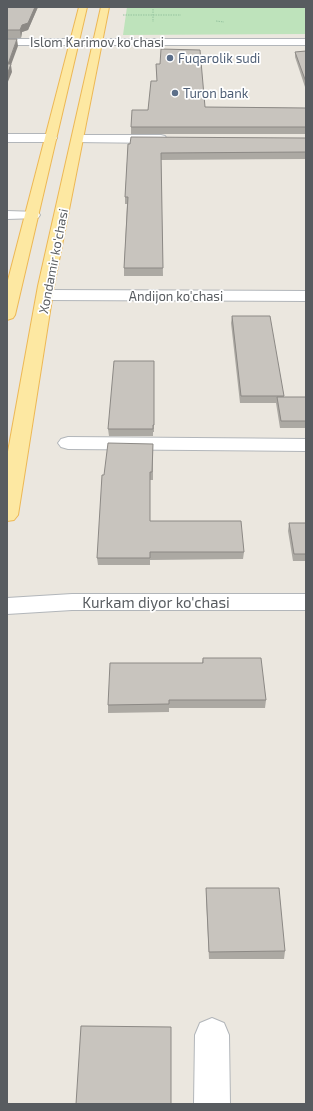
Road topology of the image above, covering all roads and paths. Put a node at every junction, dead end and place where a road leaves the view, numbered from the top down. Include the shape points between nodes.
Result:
1 (83, 7) edge
2 (105, 7) edge
3 (154, 9) dead end
4 (122, 15) dead end
5 (153, 15) junction
6 (181, 15) dead end
7 (153, 22) dead end
8 (7, 42) edge
9 (74, 42) junction
10 (97, 42) junction
11 (306, 42) edge
12 (7, 138) edge
13 (51, 138) junction
14 (78, 139) junction
15 (175, 139) edge
16 (7, 215) edge
17 (33, 215) junction
18 (45, 296) junction
19 (306, 296) edge
20 (9, 297) edge
21 (7, 315) edge
22 (68, 443) dead end
23 (306, 445) edge
24 (7, 515) edge
25 (306, 602) edge
26 (7, 606) edge
27 (212, 1035) dead end
28 (212, 1104) edge

1 - 9 main road, Xondamir ko'chasi
2 - 10 main road, Xondamir ko'chasi
3 - 5 path
4 - 5 path
5 - 6 path
5 - 7 path
8 - 9 street, Islom Karimov ko'chasi
9 - 10 street, Islom Karimov ko'chasi
9 - 13 main road, Xondamir ko'chasi
10 - 11 street, Islom Karimov ko'chasi
10 - 14 main road, Xondamir ko'chasi
12 - 13 street
13 - 17 main road, Xondamir ko'chasi
14 - 15 street
14 - 18 main road, Xondamir ko'chasi
16 - 17 street
17 - 20 main road, Xondamir ko'chasi
18 - 19 street, Andijon ko'chasi
18 - 24 main road, Xondamir ko'chasi
20 - 21 main road, Xondamir ko'chasi
22 - 23 street
25 - 26 street, Kurkam diyor ko'chasi via 72,602
27 - 28 street

